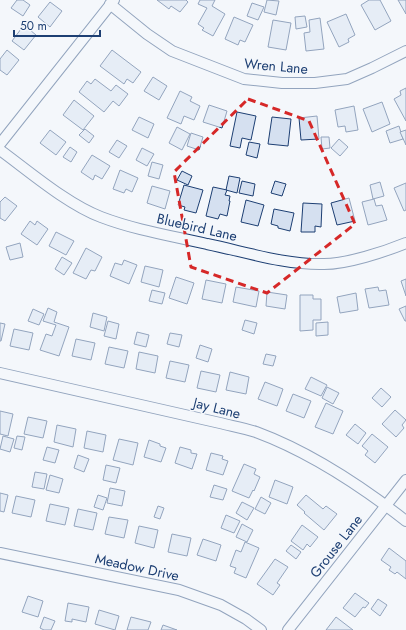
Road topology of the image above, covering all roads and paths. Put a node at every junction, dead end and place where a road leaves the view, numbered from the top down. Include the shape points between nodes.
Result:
1 (112, 2) edge
2 (406, 51) edge
3 (0, 144) edge
4 (0, 150) edge
5 (406, 243) edge
6 (0, 373) edge
7 (406, 480) edge
8 (386, 505) junction
9 (406, 521) edge
10 (1, 555) edge
11 (261, 630) edge
12 (288, 630) edge

1 - 2 street, Wren Lane via 147,34 172,51 244,79 282,83 315,83 347,79
1 - 3 street
4 - 5 street, Bluebird Lane via 86,210 134,227 294,263 325,264 353,260
6 - 8 street, Jay Lane via 255,432 292,447
7 - 8 street, Grouse Lane
8 - 9 street, Jay Lane
8 - 12 street, Grouse Lane
10 - 11 street, Meadow Drive via 179,590 221,605

